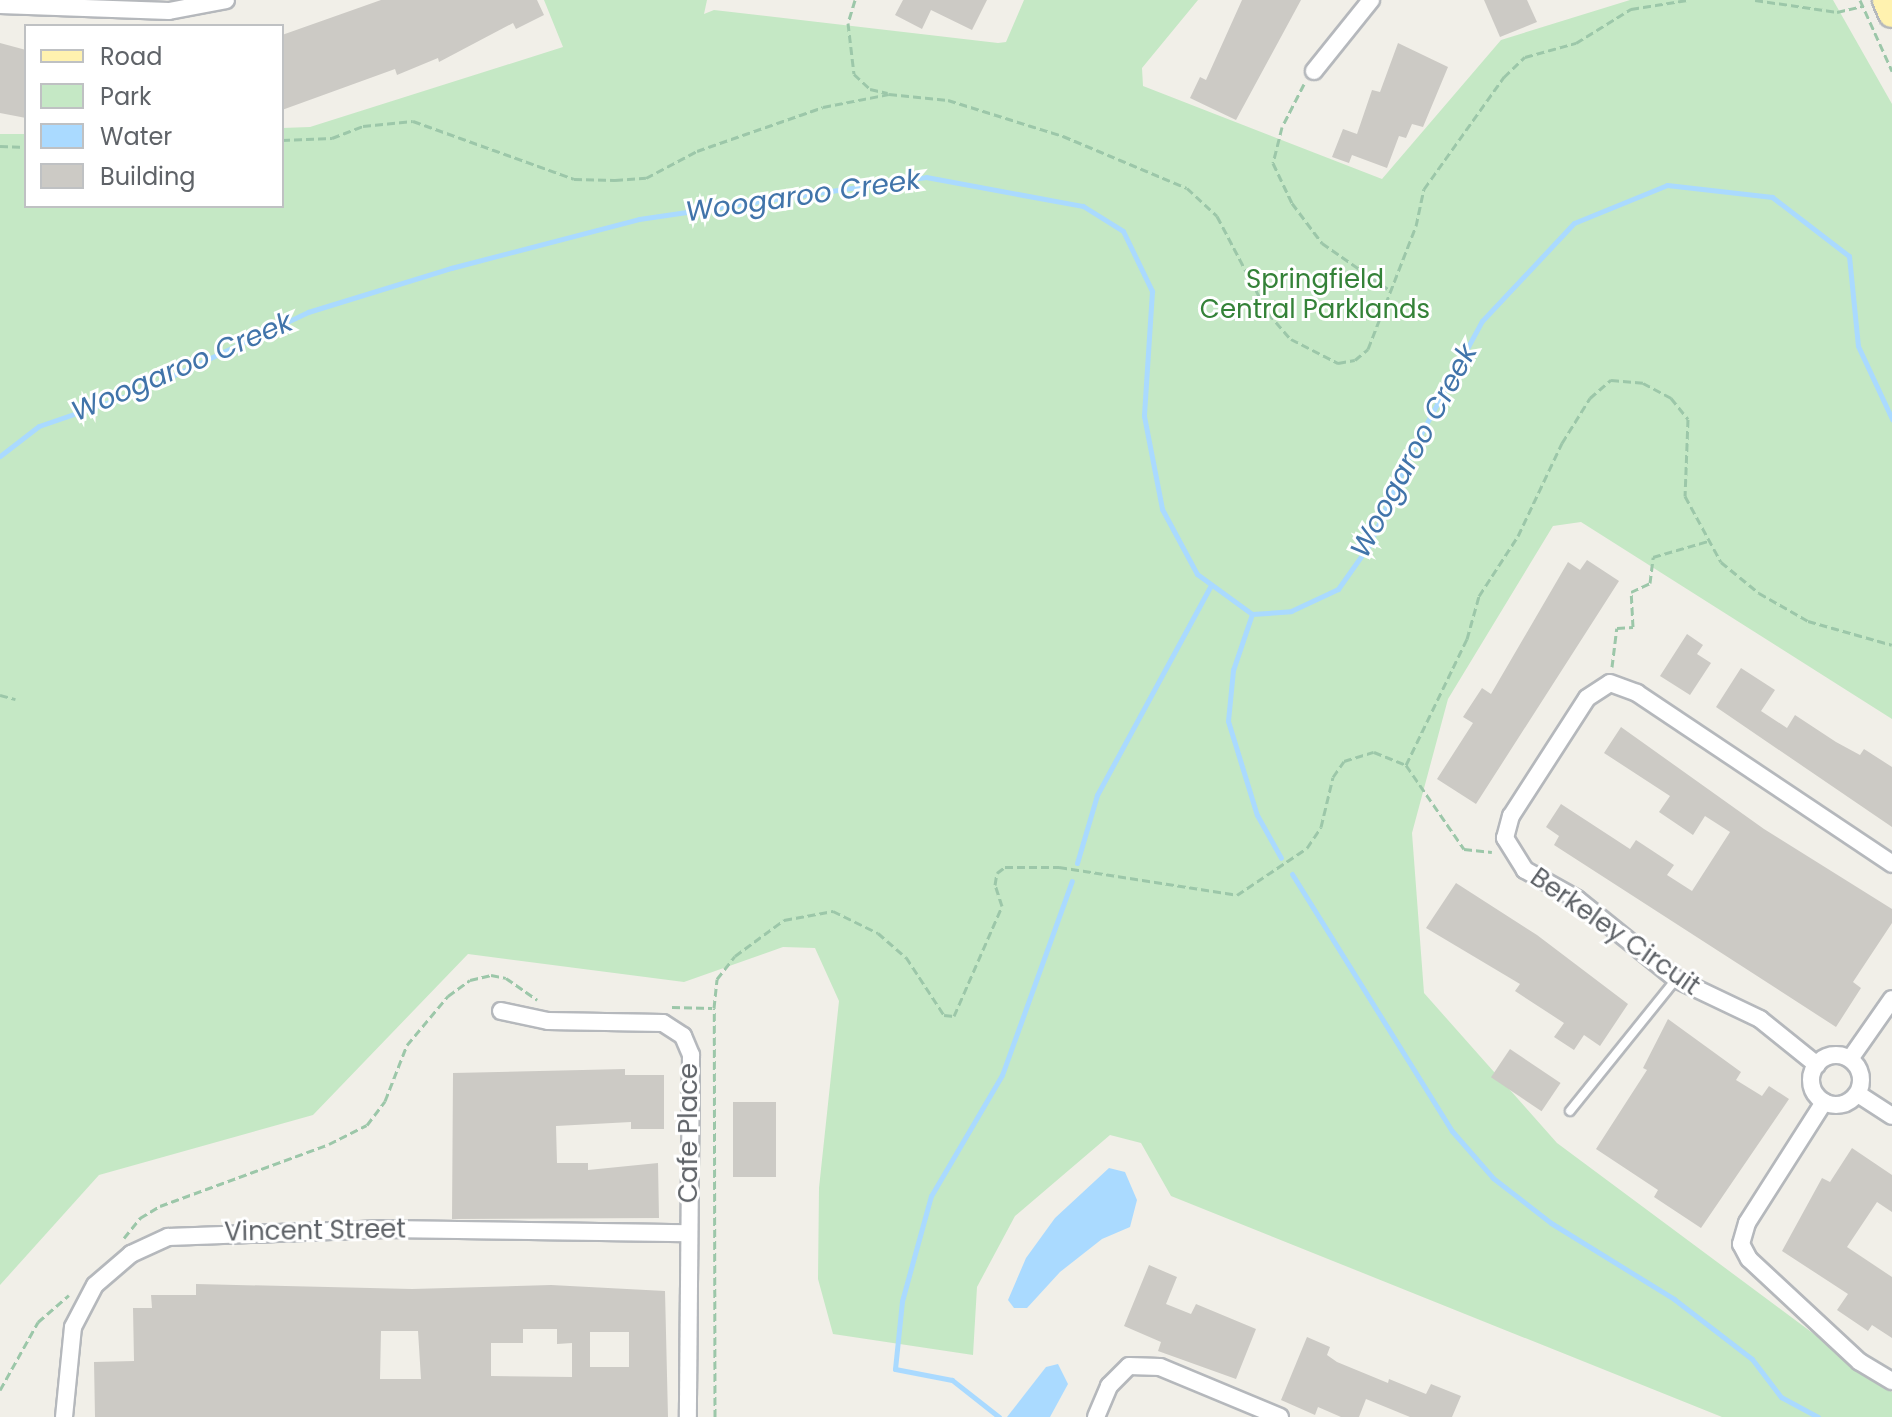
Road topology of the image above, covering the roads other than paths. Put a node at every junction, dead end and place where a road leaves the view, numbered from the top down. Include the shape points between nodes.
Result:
1 (226, 0) edge
2 (1371, 0) edge
3 (1874, 3) edge
4 (0, 5) edge
5 (1892, 14) edge
6 (1314, 71) road end
7 (1892, 864) edge
8 (1676, 979) junction
9 (1892, 999) edge
10 (501, 1011) dead end
11 (1850, 1059) junction
12 (1817, 1065) junction
13 (1858, 1094) junction
14 (1824, 1102) junction
15 (1570, 1111) dead end
16 (1892, 1116) edge
17 (689, 1233) junction
18 (1892, 1381) edge
19 (64, 1417) edge
20 (688, 1417) edge
21 (1096, 1417) edge
22 (1280, 1417) edge

1 - 4 street via 169,11
2 - 6 street
3 - 5 main road
7 - 8 street, Berkeley Circuit via 1637,693 1610,683 1587,698 1517,806 1507,826 1509,849 1525,870 1577,899
8 - 12 street, Berkeley Circuit via 1760,1019
8 - 15 lane
9 - 11 street
10 - 17 street, Cafe Place via 548,1021 663,1023 683,1036 691,1055
11 - 12 street via 1833,1055
11 - 13 street via 1861,1075
12 - 14 street via 1813,1088
13 - 14 street via 1839,1105
13 - 16 street
14 - 18 street via 1747,1223 1741,1244 1749,1259 1860,1362
17 - 19 street, Vincent Street via 387,1229 168,1237 131,1254 95,1285 73,1327
17 - 20 street, Cafe Place
21 - 22 street via 1109,1386 1129,1366 1160,1367

